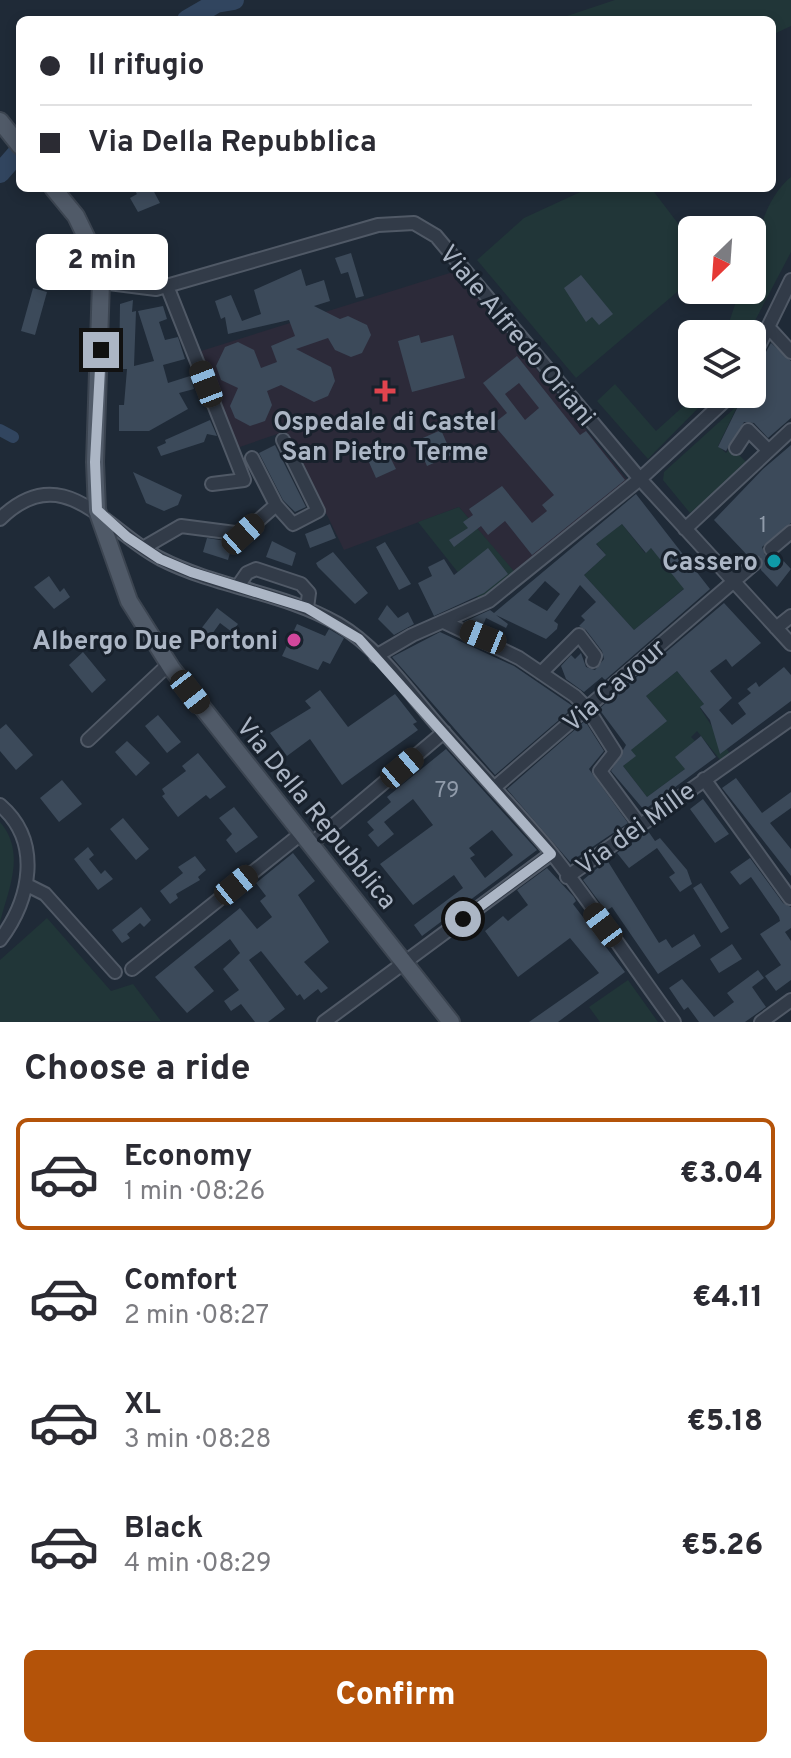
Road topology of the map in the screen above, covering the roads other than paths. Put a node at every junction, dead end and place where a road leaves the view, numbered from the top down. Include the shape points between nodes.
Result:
1 (0, 121) edge
2 (16, 141) edge
3 (56, 192) edge
4 (791, 280) edge
5 (101, 282) junction
6 (167, 286) junction
7 (769, 328) junction
8 (766, 334) edge
9 (791, 352) edge
10 (717, 408) edge
11 (791, 430) edge
12 (283, 440) dead end
13 (736, 448) dead end
14 (768, 450) junction
15 (252, 458) dead end
16 (640, 479) junction
17 (212, 484) dead end
18 (276, 505) junction
19 (97, 510) junction
20 (0, 519) edge
21 (685, 529) junction
22 (791, 532) edge
23 (143, 548) junction
24 (771, 549) dead end
25 (755, 563) dead end
26 (733, 583) junction
27 (238, 586) junction
28 (307, 608) junction
29 (791, 616) edge
30 (444, 622) junction
31 (776, 628) junction
32 (791, 644) edge
33 (376, 656) junction
34 (593, 661) dead end
35 (169, 664) junction
36 (541, 673) junction
37 (587, 708) junction
38 (791, 719) edge
39 (444, 732) junction
40 (88, 740) dead end
41 (704, 779) junction
42 (495, 787) junction
43 (0, 805) edge
44 (640, 825) junction
45 (307, 838) junction
46 (551, 854) junction
47 (567, 877) junction
48 (27, 885) junction
49 (790, 898) edge
50 (0, 940) edge
51 (404, 962) junction
52 (132, 969) dead end
53 (115, 972) dead end
54 (791, 1000) edge
55 (324, 1022) edge
56 (451, 1022) edge
57 (674, 1022) edge
58 (761, 1022) edge

1 - 2 main road
3 - 5 main road, Via Della Repubblica via 76,216
4 - 7 street
5 - 6 street, Viale Alfredo Oriani via 140,289
5 - 19 main road, Via Della Repubblica
6 - 16 street, Viale Alfredo Oriani via 378,225 418,224 460,261
6 - 17 street via 244,480
7 - 8 street
7 - 9 street
10 - 16 street
11 - 14 street
12 - 18 street via 318,511 293,524
13 - 14 street via 748,430
14 - 21 street
15 - 18 street
16 - 21 street, Viale Alfredo Oriani
16 - 30 street via 489,601
18 - 23 street via 243,534 181,526
19 - 20 street via 68,497 44,496 17,503
19 - 23 street
19 - 35 main road, Via Della Repubblica via 129,601
21 - 26 street, Viale Alfredo Oriani
22 - 24 street
23 - 27 street via 191,572
25 - 26 street, Via Cavour
26 - 31 street, Viale Alfredo Oriani
26 - 37 street, Via Cavour
27 - 28 street
27 - 28 street via 256,569 301,584 309,593
28 - 33 street via 339,624
29 - 31 street
30 - 33 street
30 - 36 street via 483,637
31 - 32 street, Viale Alfredo Oriani
33 - 39 street
34 - 36 street via 595,656 579,635
35 - 40 street
35 - 45 main road, Via Della Repubblica
36 - 37 street
37 - 42 street, Via Cavour
37 - 44 street via 615,752 600,771
38 - 41 street, Via dei Mille
39 - 42 street
39 - 45 street
41 - 44 street, Via dei Mille
41 - 49 street, Via dei Mille
42 - 46 street
43 - 48 street via 24,842
44 - 47 street, Via dei Mille
45 - 51 main road, Via Della Repubblica
45 - 52 street
46 - 47 street
46 - 51 street
47 - 57 street
48 - 50 street
48 - 53 street via 45,894
51 - 55 street
51 - 56 main road, Via Della Repubblica
54 - 58 street

